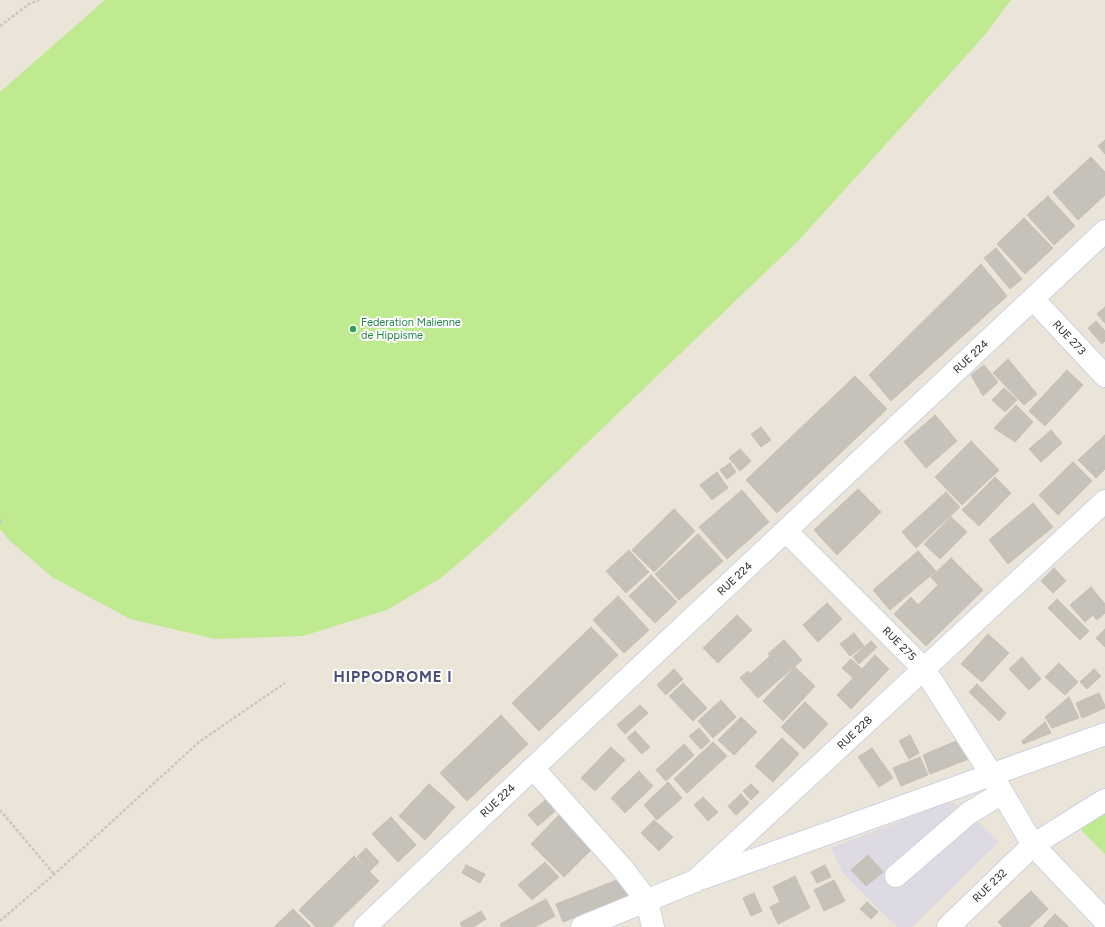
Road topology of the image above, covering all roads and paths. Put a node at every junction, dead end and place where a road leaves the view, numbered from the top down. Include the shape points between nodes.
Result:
1 (39, 0) edge
2 (0, 26) edge
3 (1105, 231) edge
4 (1033, 299) junction
5 (1105, 376) edge
6 (1105, 501) edge
7 (4, 518) dead end
8 (0, 523) edge
9 (786, 531) junction
10 (924, 669) junction
11 (285, 683) dead end
12 (1105, 734) edge
13 (533, 768) junction
14 (997, 784) junction
15 (1105, 800) edge
16 (0, 810) edge
17 (1033, 845) junction
18 (54, 874) junction
19 (896, 876) dead end
20 (695, 881) junction
21 (647, 901) junction
22 (0, 920) edge
23 (1105, 921) edge
24 (365, 927) edge
25 (582, 927) edge
26 (653, 927) edge
27 (948, 927) edge

1 - 2 path via 29,4
3 - 4 street, RUE 224
4 - 5 street, RUE 273
4 - 9 street, RUE 224
6 - 10 street, RUE 228
7 - 8 path
9 - 10 street, RUE 275
9 - 13 street, RUE 224
10 - 14 street, RUE 275
10 - 20 street, RUE 228
11 - 18 path via 199,742
12 - 14 street
13 - 21 street via 622,868
13 - 24 street, RUE 224
14 - 17 street, RUE 275
14 - 19 street via 969,813
14 - 20 street
15 - 17 street, RUE 232
16 - 18 path
17 - 23 street
17 - 27 street, RUE 232
18 - 22 path
20 - 21 street, RUE 228
21 - 25 street, RUE 228
21 - 26 street

